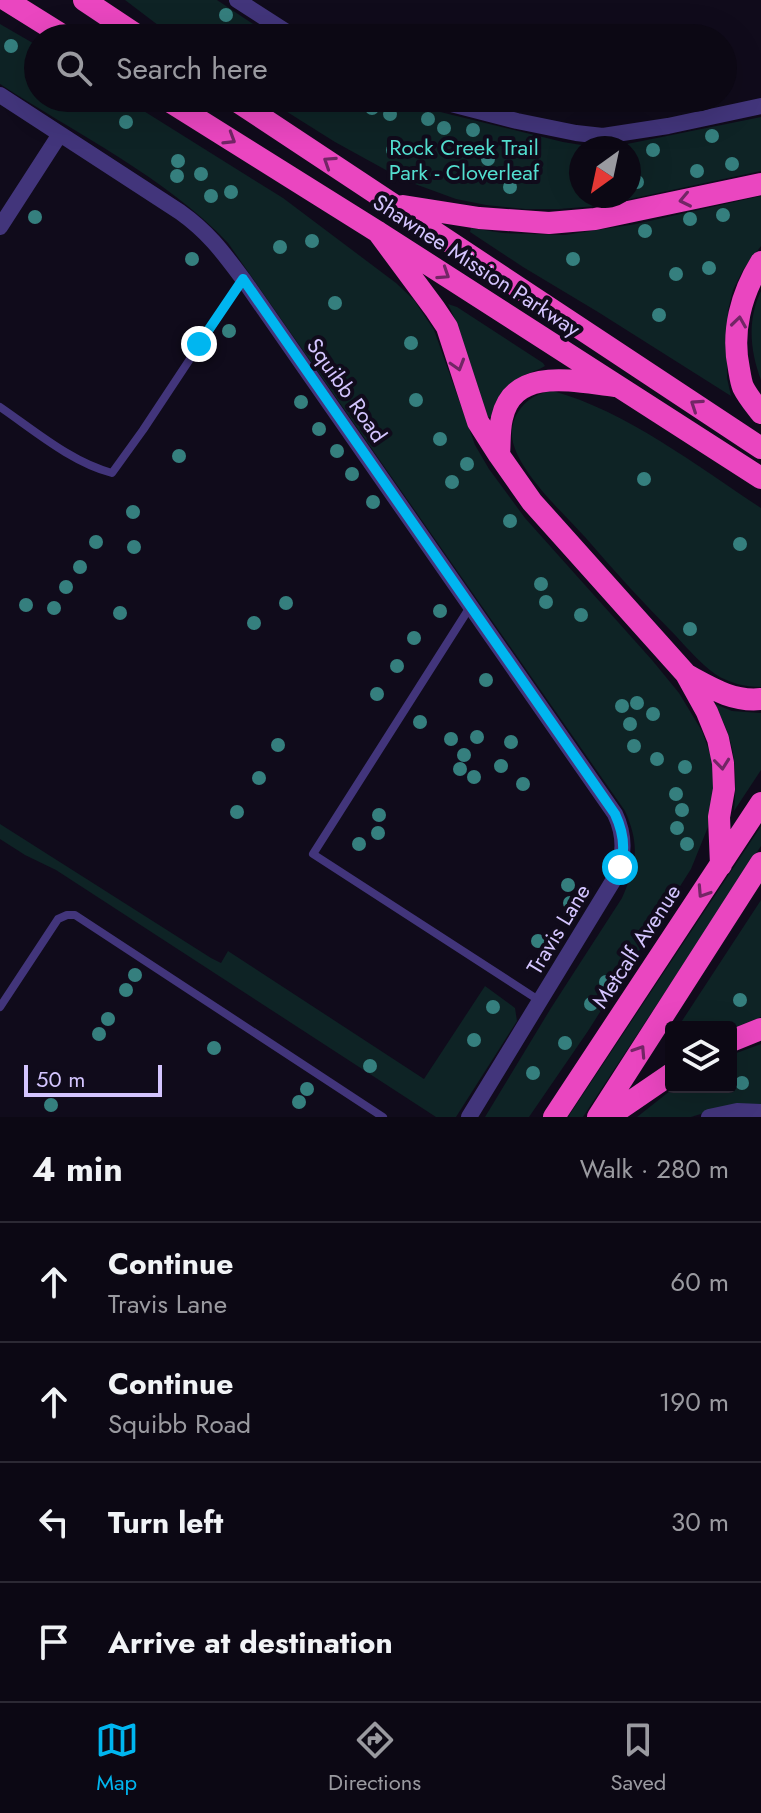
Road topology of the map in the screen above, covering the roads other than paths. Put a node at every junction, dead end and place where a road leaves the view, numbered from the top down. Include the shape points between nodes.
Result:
1 (6, 0) edge
2 (84, 0) edge
3 (237, 0) edge
4 (45, 24) edge
5 (120, 24) edge
6 (274, 24) edge
7 (0, 95) edge
8 (761, 106) edge
9 (24, 111) edge
10 (737, 111) edge
11 (26, 112) edge
12 (186, 112) edge
13 (253, 112) edge
14 (482, 112) edge
15 (733, 112) edge
16 (60, 134) junction
17 (761, 184) edge
18 (394, 205) junction
19 (0, 227) edge
20 (378, 232) junction
21 (761, 262) edge
22 (243, 279) junction
23 (620, 387) junction
24 (0, 407) edge
25 (761, 413) edge
26 (761, 448) edge
27 (499, 455) junction
28 (761, 478) edge
29 (470, 607) junction
30 (686, 674) junction
31 (761, 699) edge
32 (549, 719) joint
33 (761, 803) edge
34 (761, 863) edge
35 (721, 865) junction
36 (540, 1002) junction
37 (0, 1007) edge
38 (761, 1029) edge
39 (737, 1039) edge
40 (665, 1078) edge
41 (761, 1112) edge
42 (383, 1117) edge
43 (469, 1117) edge
44 (554, 1117) edge
45 (598, 1117) edge
46 (608, 1117) edge
47 (709, 1117) edge

1 - 4 highway
2 - 5 highway
3 - 6 street
7 - 9 street, Squibb Road
8 - 10 street
11 - 16 street, Squibb Road
12 -> 20 highway, Shawnee Mission Parkway
18 -> 13 highway, Shawnee Mission Parkway
14 - 15 street via 603,136
16 - 19 street
16 - 22 street, Squibb Road via 195,223
17 -> 18 highway via 595,219 549,223
26 -> 18 highway, Shawnee Mission Parkway
20 -> 23 highway, Shawnee Mission Parkway
20 -> 27 highway via 447,327 471,405
25 -> 21 highway via 742,386 736,356 742,302
22 - 24 lane via 112,473 52,444
22 - 29 street, Squibb Road
23 - 27 highway via 548,379 522,388 506,405
23 - 28 highway, Shawnee Mission Parkway
27 - 30 highway via 532,502
29 - 32 street, Squibb Road
29 - 36 lane via 313,854
30 - 31 highway via 723,694
30 -> 35 highway via 707,712 723,763
32 - 36 street, Travis Lane via 615,814 624,846 616,876
33 - 35 highway, Metcalf Avenue
45 -> 34 highway
35 -> 44 highway, Metcalf Avenue
36 - 43 street, Travis Lane
37 - 42 lane via 58,919 80,916
38 - 39 highway
40 - 46 highway
41 - 47 street

